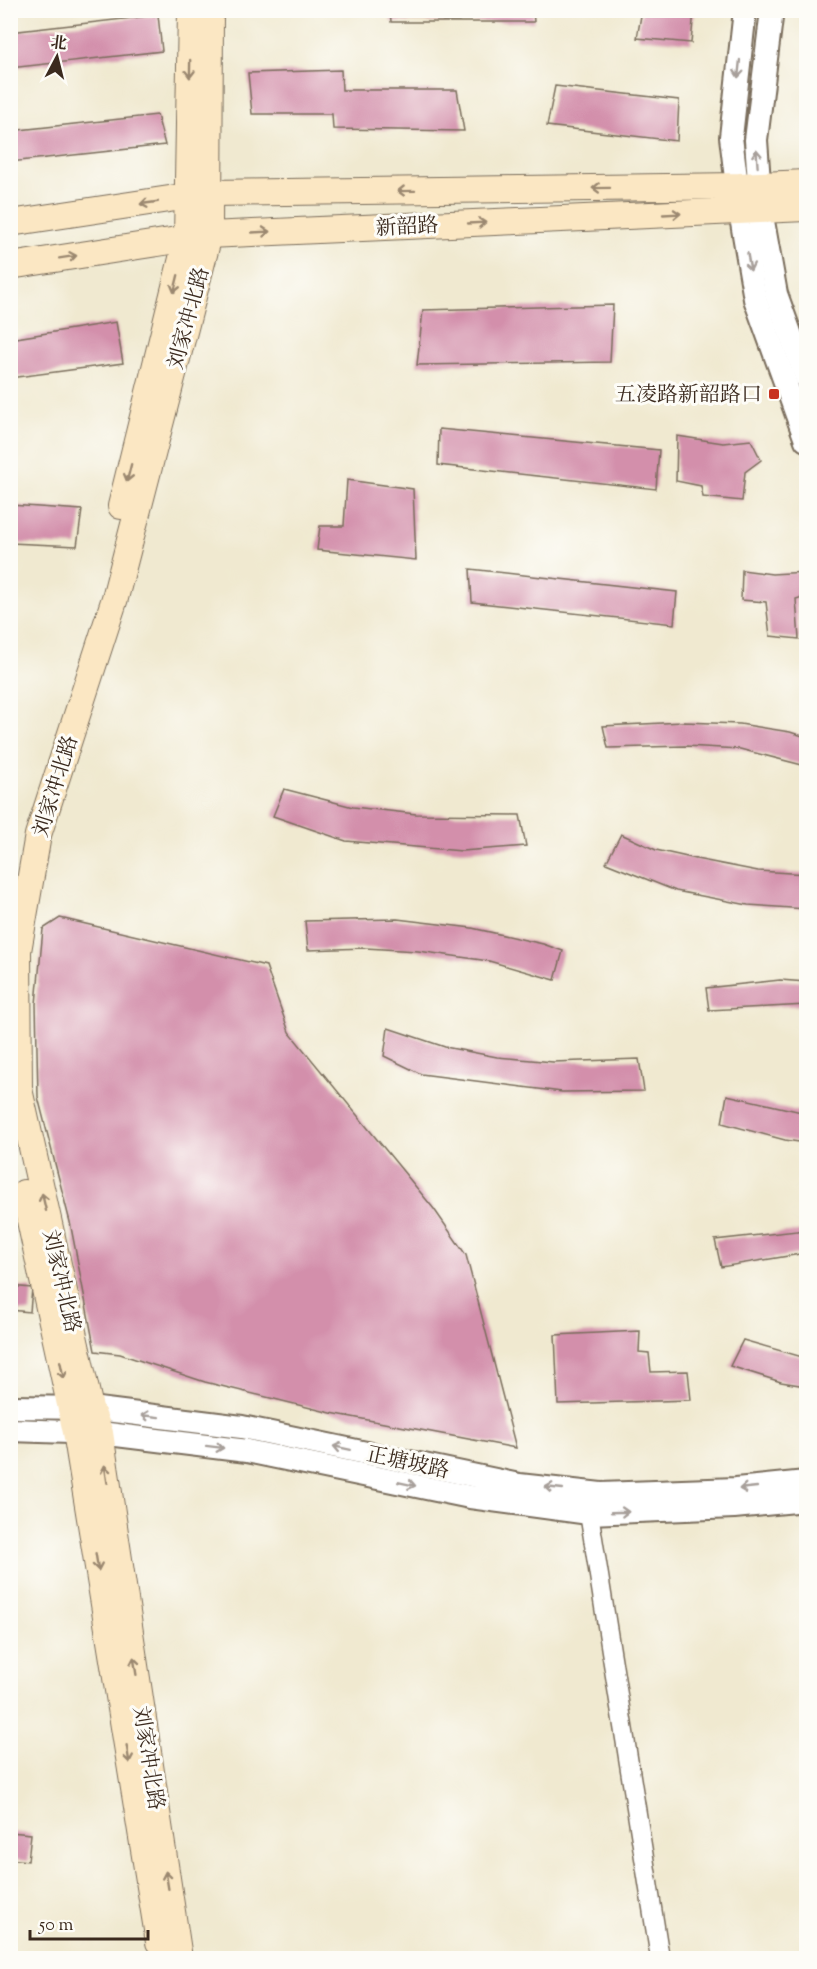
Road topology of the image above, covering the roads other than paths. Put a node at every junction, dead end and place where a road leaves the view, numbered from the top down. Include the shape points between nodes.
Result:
1 (191, 10) edge
2 (210, 10) edge
3 (745, 10) edge
4 (772, 10) edge
5 (807, 183) edge
6 (199, 195) junction
7 (750, 198) junction
8 (807, 208) edge
9 (10, 223) edge
10 (198, 236) junction
11 (10, 266) edge
12 (807, 377) edge
13 (807, 440) edge
14 (10, 898) edge
15 (10, 1128) edge
16 (10, 1407) edge
17 (84, 1420) junction
18 (10, 1430) edge
19 (807, 1482) edge
20 (807, 1500) edge
21 (589, 1513) junction
22 (162, 1959) edge
23 (179, 1959) edge
24 (660, 1959) edge

1 -> 6 main road, 刘家冲北路
2 - 6 main road, 刘家冲北路
3 -> 7 street via 731,136
7 -> 4 street
5 - 7 main road, 新韶路
7 -> 6 main road, 新韶路
6 -> 9 main road, 新韶路
6 - 10 main road, 刘家冲北路
7 - 8 main road, 新韶路
10 -> 7 main road, 新韶路
7 - 12 street via 776,294
7 -> 13 street via 755,299
11 -> 10 main road, 新韶路
10 -> 14 main road, 刘家冲北路 via 99,593 22,831
17 -> 10 main road, 刘家冲北路 via 19,1089 18,951 38,835 115,598
15 -> 17 main road, 刘家冲北路
16 - 17 street, 正塘坡路
17 - 18 street, 正塘坡路
19 -> 17 street, 正塘坡路 via 736,1490 601,1494 519,1485 242,1428
17 -> 21 street, 正塘坡路 via 471,1497
17 -> 22 main road, 刘家冲北路
23 -> 17 main road, 刘家冲北路
21 -> 20 street, 正塘坡路
21 - 24 street

